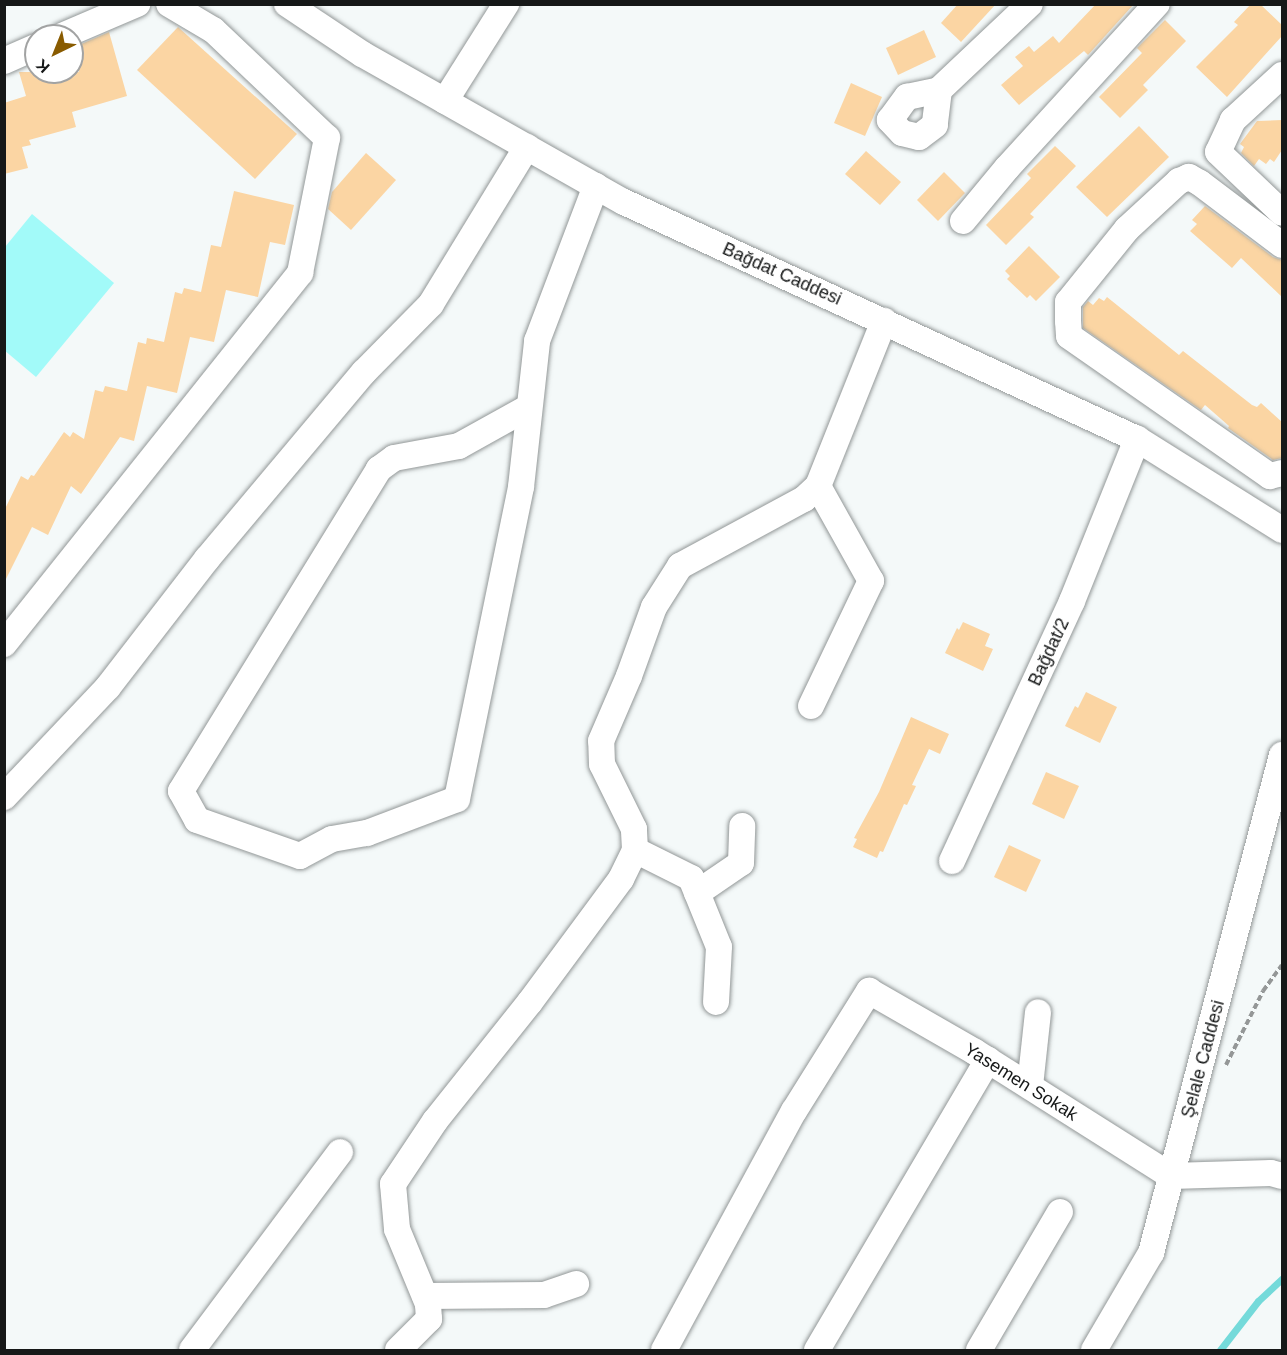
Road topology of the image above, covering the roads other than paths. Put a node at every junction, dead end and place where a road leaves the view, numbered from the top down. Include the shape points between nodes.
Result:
1 (137, 4) edge
2 (169, 4) edge
3 (288, 4) edge
4 (506, 4) edge
5 (1030, 4) edge
6 (1157, 4) edge
7 (84, 27) edge
8 (24, 52) edge
9 (4, 61) edge
10 (1282, 75) edge
11 (939, 90) dead end
12 (445, 101) junction
13 (527, 147) junction
14 (596, 186) junction
15 (1282, 213) edge
16 (963, 221) dead end
17 (1282, 245) edge
18 (884, 321) junction
19 (529, 407) junction
20 (1137, 439) junction
21 (1282, 473) edge
22 (818, 486) junction
23 (1282, 530) edge
24 (4, 644) edge
25 (811, 706) dead end
26 (1282, 755) edge
27 (4, 797) edge
28 (742, 826) dead end
29 (634, 850) junction
30 (952, 861) dead end
31 (697, 892) junction
32 (716, 1002) dead end
33 (1038, 1012) dead end
34 (987, 1060) junction
35 (1030, 1086) junction
36 (340, 1152) dead end
37 (1172, 1176) junction
38 (1282, 1176) edge
39 (1060, 1212) dead end
40 (576, 1284) dead end
41 (425, 1296) junction
42 (192, 1350) edge
43 (398, 1350) edge
44 (664, 1350) edge
45 (817, 1350) edge
46 (979, 1350) edge
47 (1094, 1350) edge

1 - 7 street
2 - 24 street via 213,30 327,138 300,273
3 - 12 street, Bağdat Caddesi via 362,54
4 - 12 street
5 - 11 street
6 - 16 street
8 - 9 street
10 - 15 street via 1233,120 1218,152
12 - 13 street, Bağdat Caddesi
13 - 14 street, Bağdat Caddesi
13 - 27 street via 431,304 364,372 229,532 108,687
14 - 18 street, Bağdat Caddesi
14 - 19 street via 537,341
17 - 21 street via 1189,177 1179,181 1127,229 1068,302 1068,321 1069,336 1270,476
18 - 20 street, Bağdat Caddesi
18 - 22 street
19 - 19 street via 521,487 457,799 367,833 332,839 300,856 197,820 181,791 380,469 394,458 459,446
20 - 23 street, Bağdat Caddesi
20 - 30 street, Bağdat/2 via 1072,601
22 - 25 street via 871,581
22 - 29 street via 804,499 680,566 654,607 601,741 602,764 634,829
26 - 37 street, Şelale Caddesi
28 - 31 street via 741,863
29 - 31 street via 691,878
29 - 41 street via 621,879 435,1121 393,1184 397,1229
31 - 32 street via 719,947
33 - 35 street
34 - 35 street, Yasemen Sokak
34 - 44 street, Yasemen Sokak via 869,991 794,1111
34 - 45 street
35 - 37 street, Yasemen Sokak
36 - 42 street
37 - 38 street
37 - 47 street, Şelale Caddesi via 1151,1253
39 - 46 street
40 - 41 street via 544,1295
41 - 43 street via 429,1319

